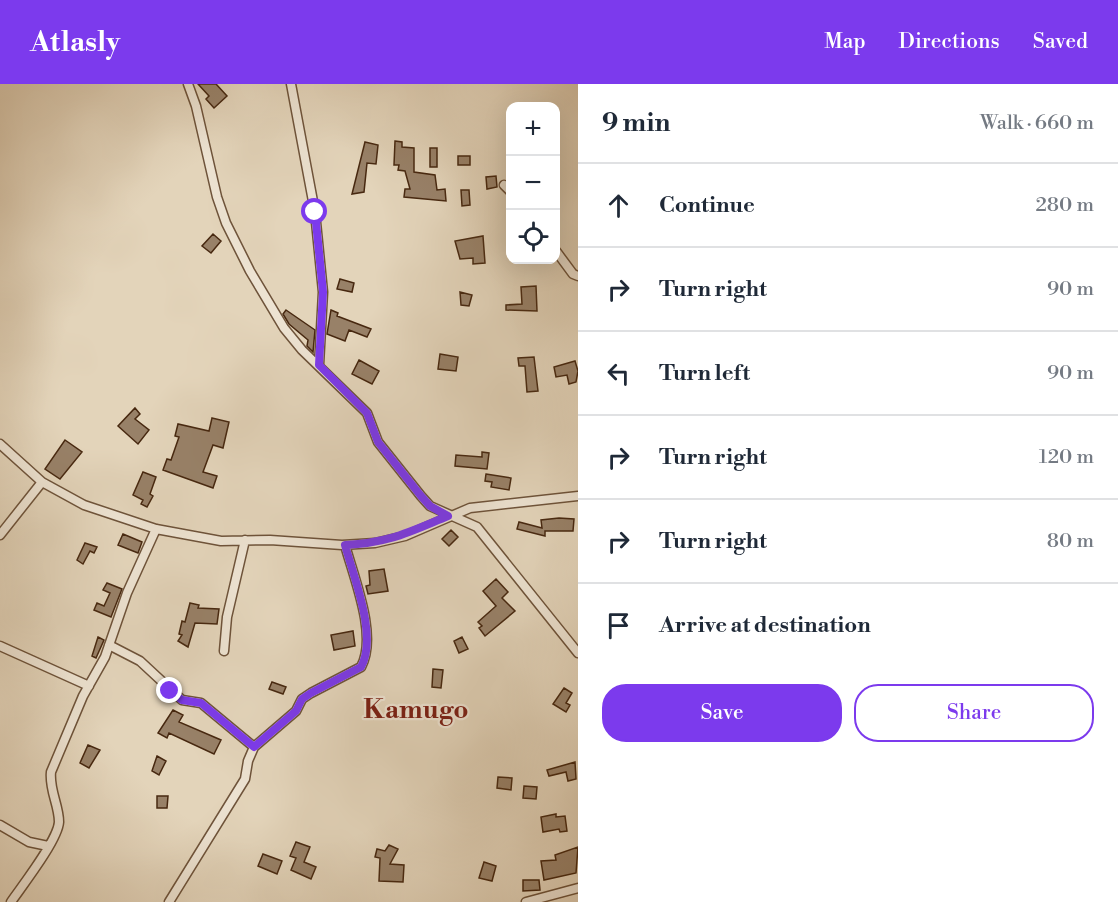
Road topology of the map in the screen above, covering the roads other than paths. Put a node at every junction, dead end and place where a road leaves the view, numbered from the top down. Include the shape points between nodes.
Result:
1 (188, 84) edge
2 (291, 84) edge
3 (504, 185) dead end
4 (506, 187) edge
5 (560, 257) edge
6 (578, 276) edge
7 (319, 365) junction
8 (0, 444) edge
9 (42, 482) junction
10 (578, 496) edge
11 (448, 516) junction
12 (156, 529) junction
13 (0, 535) edge
14 (245, 540) junction
15 (345, 545) junction
16 (109, 645) junction
17 (0, 646) edge
18 (224, 651) dead end
19 (578, 653) edge
20 (89, 686) junction
21 (254, 747) junction
22 (0, 825) edge
23 (48, 846) junction
24 (578, 888) edge
25 (11, 902) edge
26 (169, 902) edge
27 (526, 902) edge

1 - 7 street via 217,197 238,247 284,328
2 - 7 street via 315,212 323,292
3 - 4 street
5 - 6 street
7 - 11 street via 367,413 378,442 421,496
8 - 9 street
9 - 12 street via 84,505
9 - 13 street
10 - 11 street via 470,508
11 - 15 street via 405,536
11 - 19 street via 477,528
12 - 14 street via 212,540
12 - 16 street
14 - 15 street
14 - 18 street via 226,617
15 - 21 street via 367,634 366,658 361,667 302,699 296,711
16 - 20 street
16 - 21 street via 140,661 182,700 201,703
17 - 20 street
20 - 23 street via 51,772 49,784 59,823
21 - 26 street via 246,779
22 - 23 street via 29,842
23 - 25 street
24 - 27 street

